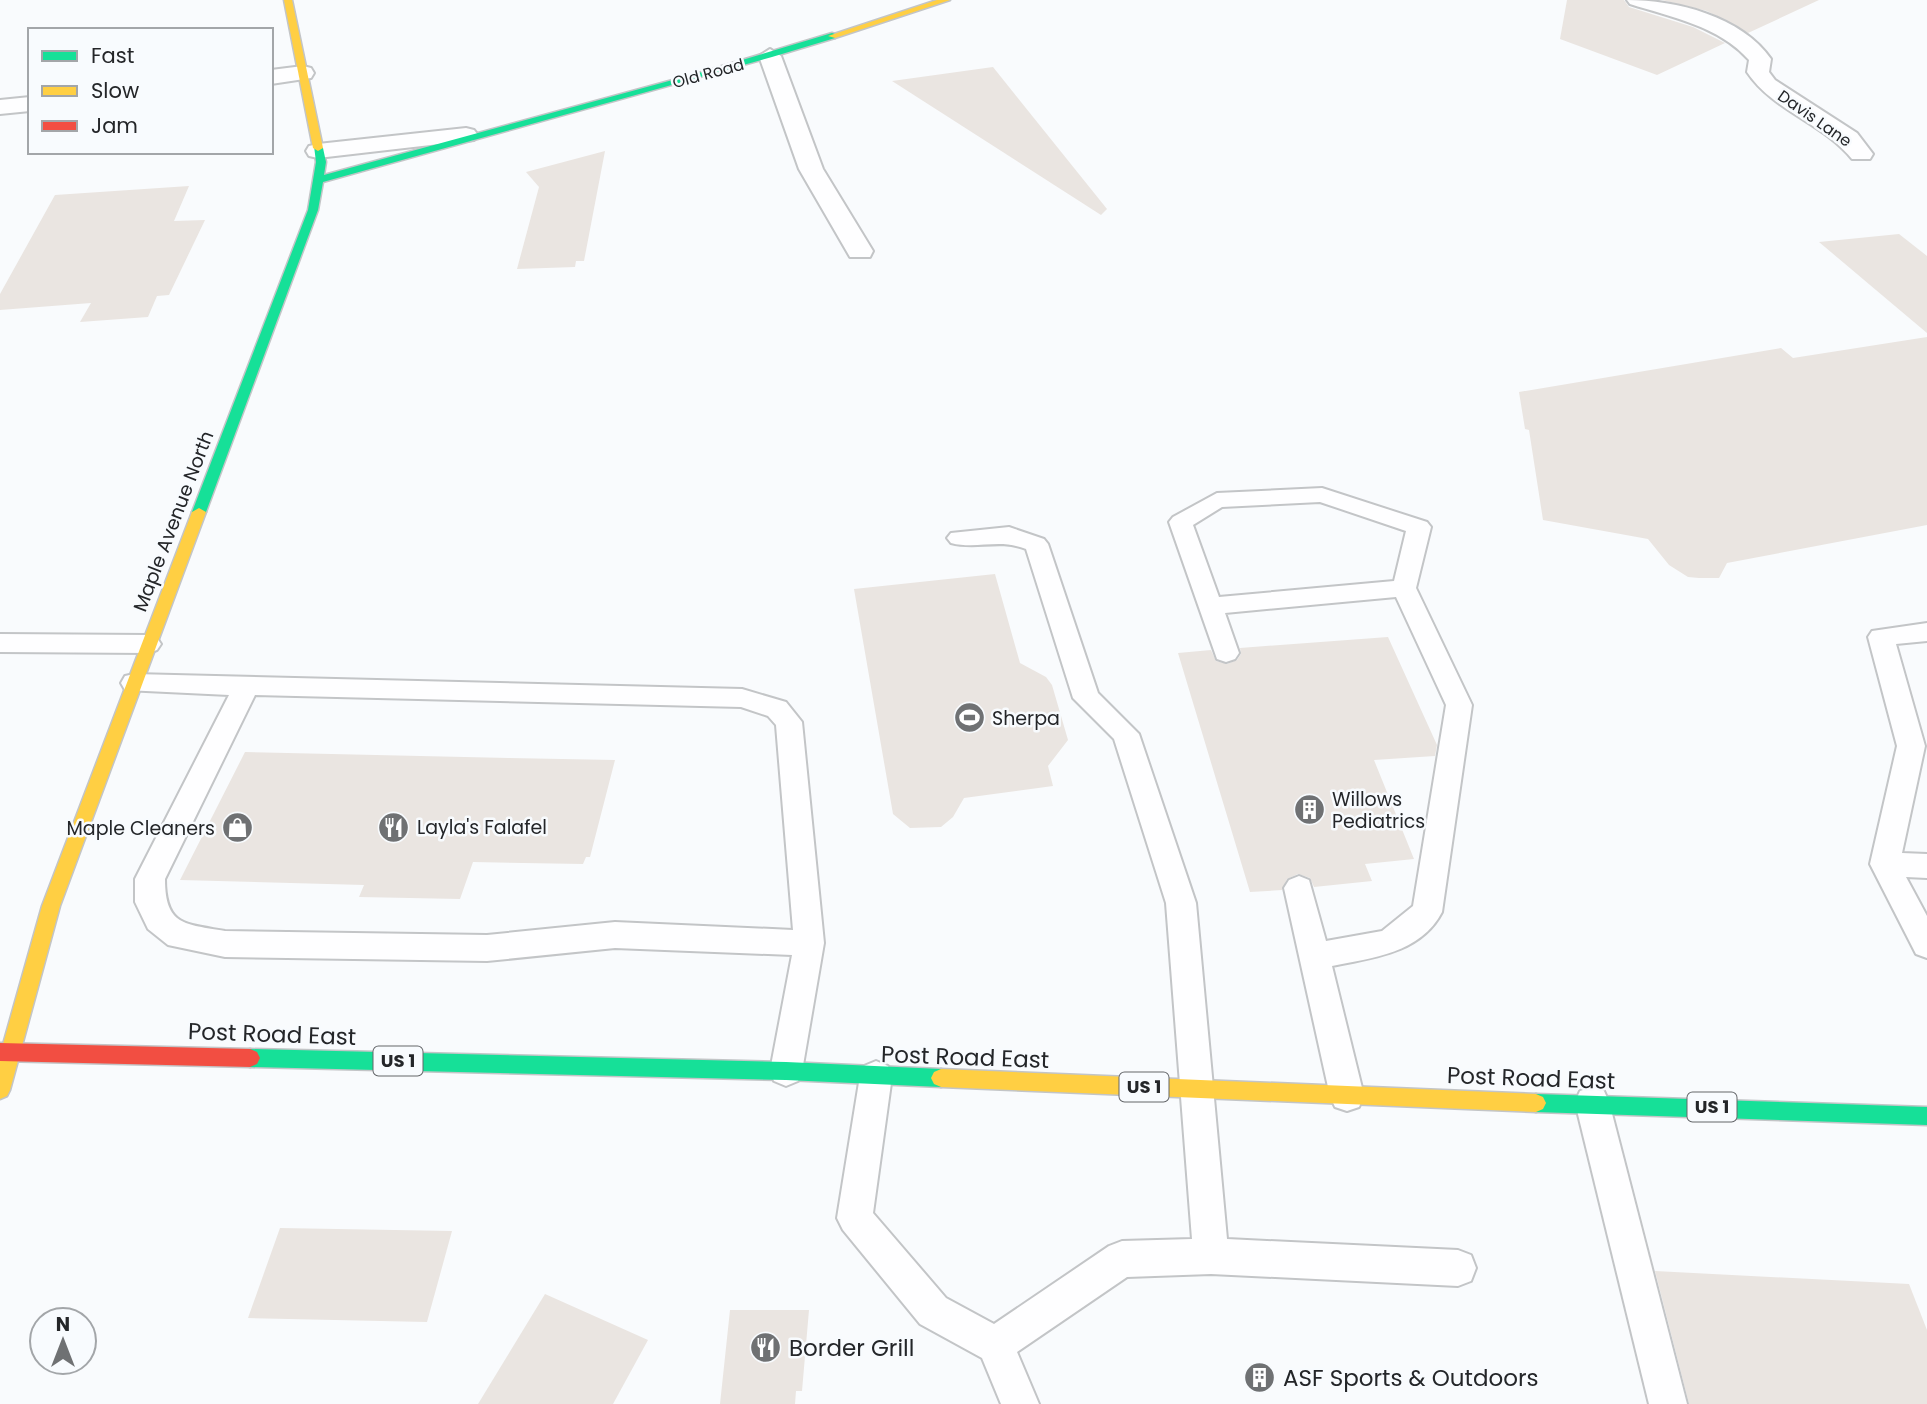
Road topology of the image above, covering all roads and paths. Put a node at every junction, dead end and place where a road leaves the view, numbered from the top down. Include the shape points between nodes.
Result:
1 (288, 0) edge
2 (946, 0) edge
3 (1637, 0) edge
4 (770, 56) junction
5 (303, 73) junction
6 (273, 77) edge
7 (28, 104) edge
8 (0, 107) edge
9 (466, 135) junction
10 (318, 151) junction
11 (1861, 154) dead end
12 (321, 179) junction
13 (860, 251) dead end
14 (959, 538) dead end
15 (1404, 588) junction
16 (1211, 606) junction
17 (1927, 632) edge
18 (0, 643) edge
19 (148, 644) junction
20 (1226, 653) dead end
21 (134, 683) junction
22 (247, 685) junction
23 (1885, 864) junction
24 (1927, 866) edge
25 (1299, 888) dead end
26 (809, 943) junction
27 (1927, 945) edge
28 (1315, 956) junction
29 (5, 1052) edge
30 (786, 1071) junction
31 (876, 1076) junction
32 (1197, 1089) junction
33 (0, 1090) edge
34 (1347, 1096) junction
35 (1592, 1102) junction
36 (1925, 1119) edge
37 (1211, 1256) junction
38 (1458, 1268) dead end
39 (995, 1345) junction
40 (1020, 1404) edge
41 (1668, 1404) edge

1 - 5 street, Maple Avenue North
2 - 4 street, Old Road
3 - 11 street, Davis Lane via 1699,20 1743,43 1760,59 1758,72 1767,85 1848,138
4 - 9 street, Old Road
4 - 13 street via 811,169
5 - 6 street
5 - 10 street, Maple Avenue North
7 - 8 street
9 - 10 street, Old Road
9 - 12 street, Old Road
10 - 12 street, Maple Avenue North
12 - 19 street, Maple Avenue North via 302,243
14 - 32 lane via 1009,534 1036,544 1086,698 1126,734 1181,903
15 - 16 lane
15 - 16 lane via 1419,527 1322,495 1217,500 1181,522
15 - 28 lane via 1459,705 1427,912 1390,942
16 - 20 lane
17 - 23 lane via 1881,638 1910,746
18 - 19 lane
19 - 21 street, Maple Avenue North
21 - 22 lane
21 - 29 street, Maple Avenue North via 51,906
22 - 26 lane via 742,698 776,709 789,722
22 - 26 lane via 150,879 150,902 159,920 179,936 225,944 487,948 615,935
23 - 24 lane
23 - 27 lane
25 - 28 lane
26 - 30 lane
28 - 34 lane
29 - 30 street, Post Road East / US 1
29 - 33 street, Maple Avenue North
30 - 31 street, Post Road East / US 1
31 - 32 street, Post Road East / US 1
31 - 39 lane via 855,1218 933,1311
32 - 34 street, Post Road East / US 1
32 - 37 lane
34 - 35 street, Post Road East / US 1
35 - 36 street, Post Road East / US 1
35 - 41 lane
37 - 38 lane
37 - 39 lane via 1122,1259
39 - 40 lane

